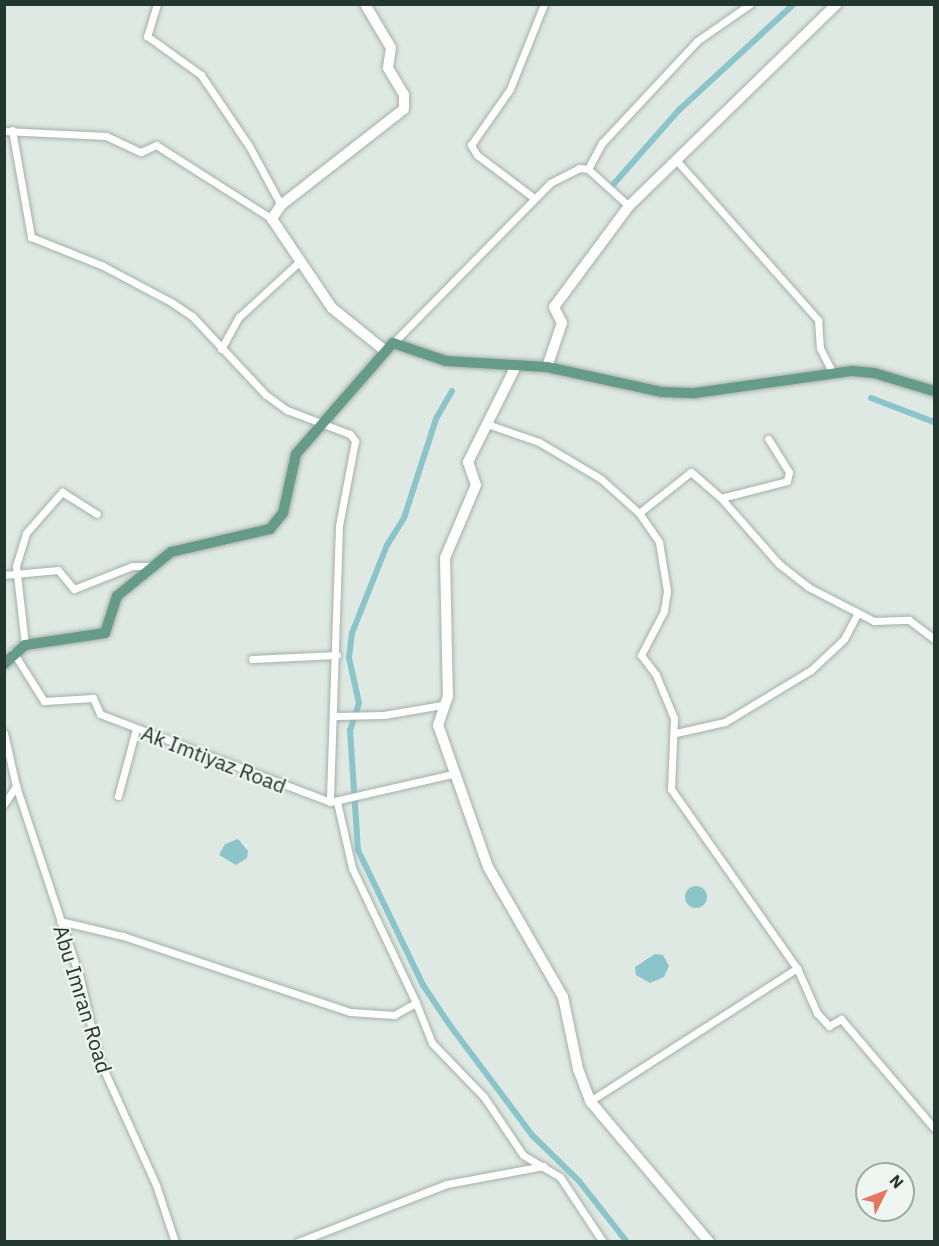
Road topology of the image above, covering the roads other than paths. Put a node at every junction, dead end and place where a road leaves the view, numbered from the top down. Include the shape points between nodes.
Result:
1 (157, 4) edge
2 (365, 4) edge
3 (544, 4) edge
4 (750, 4) edge
5 (837, 4) edge
6 (7, 129) edge
7 (677, 161) junction
8 (588, 169) junction
9 (534, 198) junction
10 (281, 205) junction
11 (630, 206) junction
12 (272, 219) junction
13 (298, 263) junction
14 (393, 343) junction
15 (220, 349) junction
16 (384, 350) junction
17 (547, 367) junction
18 (515, 368) junction
19 (832, 372) junction
20 (934, 391) edge
21 (321, 422) junction
22 (487, 424) junction
23 (768, 439) dead end
24 (721, 498) junction
25 (639, 513) junction
26 (97, 514) dead end
27 (150, 566) junction
28 (4, 575) edge
29 (18, 577) junction
30 (857, 615) junction
31 (934, 639) edge
32 (25, 645) junction
33 (13, 652) junction
34 (337, 655) junction
35 (252, 659) dead end
36 (4, 664) edge
37 (442, 705) junction
38 (336, 716) junction
39 (136, 729) junction
40 (4, 733) edge
41 (676, 733) junction
42 (452, 774) junction
43 (16, 786) junction
44 (118, 796) dead end
45 (336, 802) junction
46 (4, 804) edge
47 (60, 921) junction
48 (797, 968) junction
49 (416, 1003) junction
50 (590, 1101) junction
51 (934, 1128) edge
52 (543, 1166) junction
53 (175, 1242) edge
54 (298, 1242) edge
55 (603, 1242) edge
56 (710, 1242) edge

1 - 10 street via 147,36 201,75
2 - 10 street via 391,48 388,68 404,95 404,109
3 - 9 street via 510,88 471,145 477,155
4 - 8 street via 697,41 602,143
5 - 7 street
6 - 12 street via 106,136 141,152 156,144
6 - 15 street via 31,237 104,266 171,302 192,316
7 - 11 street
7 - 19 street via 818,320 820,348
8 - 9 street via 559,178
8 - 11 street
9 - 14 street
10 - 12 street
11 - 17 street via 554,307 562,323
12 - 13 street
13 - 15 street via 239,317
13 - 16 street via 347,324
14 - 16 main road
14 - 18 main road via 446,361
15 - 21 street via 286,410
16 - 21 main road
17 - 18 main road
17 - 19 main road via 624,387 684,393
18 - 22 street
19 - 20 main road via 874,373
21 - 27 main road via 297,454 282,513 270,529 196,544
21 - 34 street via 350,434 355,441 339,526
22 - 25 street via 549,448 601,479
22 - 37 street via 468,462 476,485 445,558 448,696
23 - 24 street via 789,472 787,481
24 - 25 street via 687,472
24 - 30 street via 779,564 816,593
25 - 41 street via 659,542 667,591 664,611 641,655 663,689
26 - 29 street via 62,492 55,496 26,533 16,566
27 - 29 street via 132,566 74,589 58,570
27 - 32 main road via 117,596 105,633
28 - 29 street
29 - 32 street
30 - 31 street via 874,621 909,620
30 - 41 street via 844,639 811,670 725,722
32 - 33 main road
33 - 36 main road
33 - 39 street, Ak Imtiyaz Road via 40,699 93,698 100,714
34 - 35 street
34 - 38 street
37 - 38 street via 361,717
37 - 42 street via 438,725
38 - 45 street via 328,767
39 - 44 street
39 - 45 street, Ak Imtiyaz Road
40 - 43 street, Abu Imran Road
41 - 48 street via 669,775 678,802
42 - 45 street
42 - 50 street via 504,900 533,939 563,997 578,1070
43 - 46 street
43 - 47 street, Abu Imran Road
45 - 49 street via 352,868
47 - 49 street via 123,936 350,1012 394,1015
47 - 53 street, Abu Imran Road via 80,978 98,1057 156,1185
48 - 50 street
48 - 51 street via 818,1013 830,1026 841,1019
49 - 52 street via 432,1043 484,1097 523,1155
50 - 56 street
52 - 54 street via 447,1184
52 - 55 street via 567,1185

